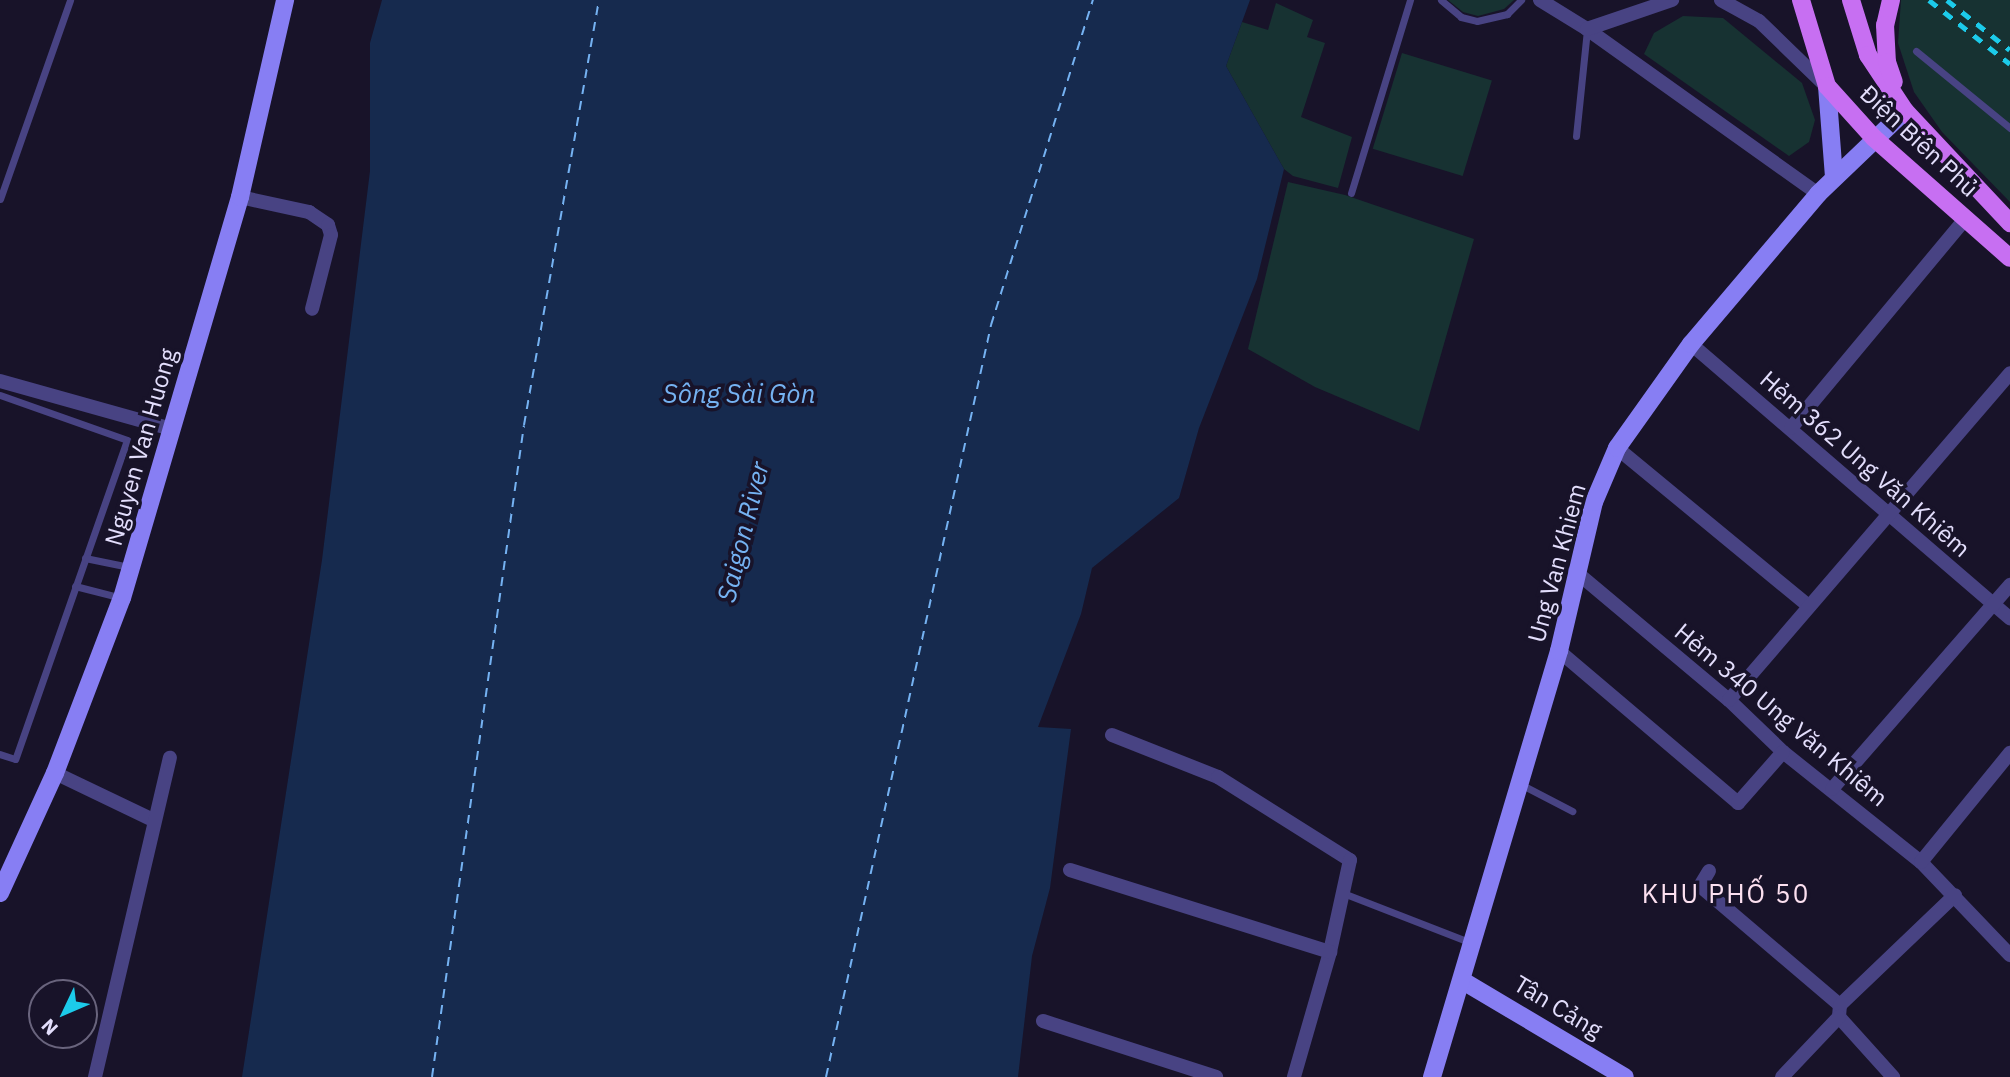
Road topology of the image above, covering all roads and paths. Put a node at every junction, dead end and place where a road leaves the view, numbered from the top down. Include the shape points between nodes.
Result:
1 (70, 0) edge
2 (285, 0) edge
3 (1410, 0) edge
4 (1441, 0) edge
5 (1521, 0) edge
6 (1539, 0) edge
7 (1672, 0) edge
8 (1801, 0) edge
9 (1851, 0) edge
10 (1891, 0) edge
11 (1729, 1) edge
12 (1587, 29) junction
13 (1916, 51) dead end
14 (1827, 86) junction
15 (1905, 111) junction
16 (2010, 128) edge
17 (1576, 136) dead end
18 (1874, 138) junction
19 (1834, 176) junction
20 (1351, 193) dead end
21 (1818, 194) junction
22 (240, 197) junction
23 (0, 200) edge
24 (1966, 218) junction
25 (2010, 223) edge
26 (2010, 258) edge
27 (312, 309) dead end
28 (1691, 344) junction
29 (2010, 373) edge
30 (0, 381) edge
31 (0, 395) edge
32 (1791, 428) junction
33 (172, 429) junction
34 (1617, 448) junction
35 (1889, 515) junction
36 (85, 558) junction
37 (131, 567) junction
38 (1575, 571) junction
39 (2010, 585) edge
40 (75, 586) junction
41 (122, 598) junction
42 (1992, 604) junction
43 (1810, 606) junction
44 (2010, 618) edge
45 (1559, 651) junction
46 (1729, 700) junction
47 (1112, 735) dead end
48 (1783, 752) junction
49 (0, 754) edge
50 (170, 758) dead end
51 (2007, 761) edge
52 (55, 773) junction
53 (1520, 784) junction
54 (1832, 789) junction
55 (1572, 811) dead end
56 (153, 820) junction
57 (1921, 862) junction
58 (1070, 870) dead end
59 (1709, 871) dead end
60 (1342, 892) junction
61 (0, 893) edge
62 (1955, 895) junction
63 (1473, 943) junction
64 (1330, 952) junction
65 (2010, 955) edge
66 (1463, 981) junction
67 (1839, 1011) junction
68 (1043, 1021) dead end
69 (95, 1077) edge
70 (1216, 1077) edge
71 (1294, 1077) edge
72 (1432, 1077) edge
73 (1625, 1077) edge
74 (1782, 1077) edge
75 (1893, 1077) edge

1 - 23 lane
2 - 22 main road, Nguyen Van Huong
3 - 20 lane
4 - 5 lane via 1461,17 1477,21 1507,14
6 - 12 street
7 - 12 street
8 - 14 main road
9 - 15 main road via 1868,55
10 - 15 main road via 1885,25 1887,62
11 - 14 street via 1759,21
12 - 17 lane
12 - 21 street
13 - 16 lane
14 - 18 main road, Điện Biên Phủ
14 - 19 main road
15 - 18 main road, Ung Van Khiem
15 - 25 main road, Điện Biên Phủ
18 - 19 main road, Ung Van Khiem
18 - 24 main road, Điện Biên Phủ
19 - 21 main road, Ung Van Khiem
21 - 28 main road, Ung Van Khiem
22 - 27 street via 309,212 328,225 331,235
22 - 33 main road, Nguyen Van Huong
24 - 26 main road, Điện Biên Phủ
24 - 32 street
28 - 32 street, Hẻm 362 Ung Văn Khiêm
28 - 34 main road, Ung Van Khiem
29 - 35 street
30 - 33 street
31 - 36 lane via 127,440
32 - 35 street, Hẻm 362 Ung Văn Khiêm
33 - 37 main road, Nguyen Van Huong
34 - 38 main road, Ung Van Khiem via 1594,502
34 - 43 street
35 - 42 street, Hẻm 362 Ung Văn Khiêm
35 - 43 street
36 - 37 lane
36 - 40 lane
37 - 41 main road, Nguyen Van Huong
38 - 45 main road, Ung Van Khiem
38 - 46 street, Hẻm 340 Ung Văn Khiêm
39 - 42 street
40 - 41 lane
40 - 49 lane via 15,759
41 - 52 main road, Nguyen Van Huong
42 - 44 street, Hẻm 362 Ung Văn Khiêm
42 - 54 street
43 - 46 street
45 - 48 street via 1738,803
45 - 53 main road, Ung Van Khiem
46 - 48 street, Hẻm 340 Ung Văn Khiêm
47 - 60 street via 1218,777 1350,860
48 - 54 street, Hẻm 340 Ung Văn Khiêm
50 - 56 street
51 - 57 street
52 - 56 street
52 - 61 main road, Nguyen Van Huong
53 - 55 lane
53 - 63 main road, Ung Van Khiem
54 - 57 street, Hẻm 340 Ung Văn Khiêm
56 - 69 street
57 - 62 street, Hẻm 340 Ung Văn Khiêm
58 - 64 street
59 - 67 street via 1700,886
60 - 63 lane
60 - 64 street
62 - 65 street, Hẻm 340 Ung Văn Khiêm
62 - 67 street
63 - 66 main road, Ung Van Khiem
64 - 71 street
66 - 72 main road, Ung Van Khiem
66 - 73 main road, Tân Cảng
67 - 74 street
67 - 75 street
68 - 70 street

